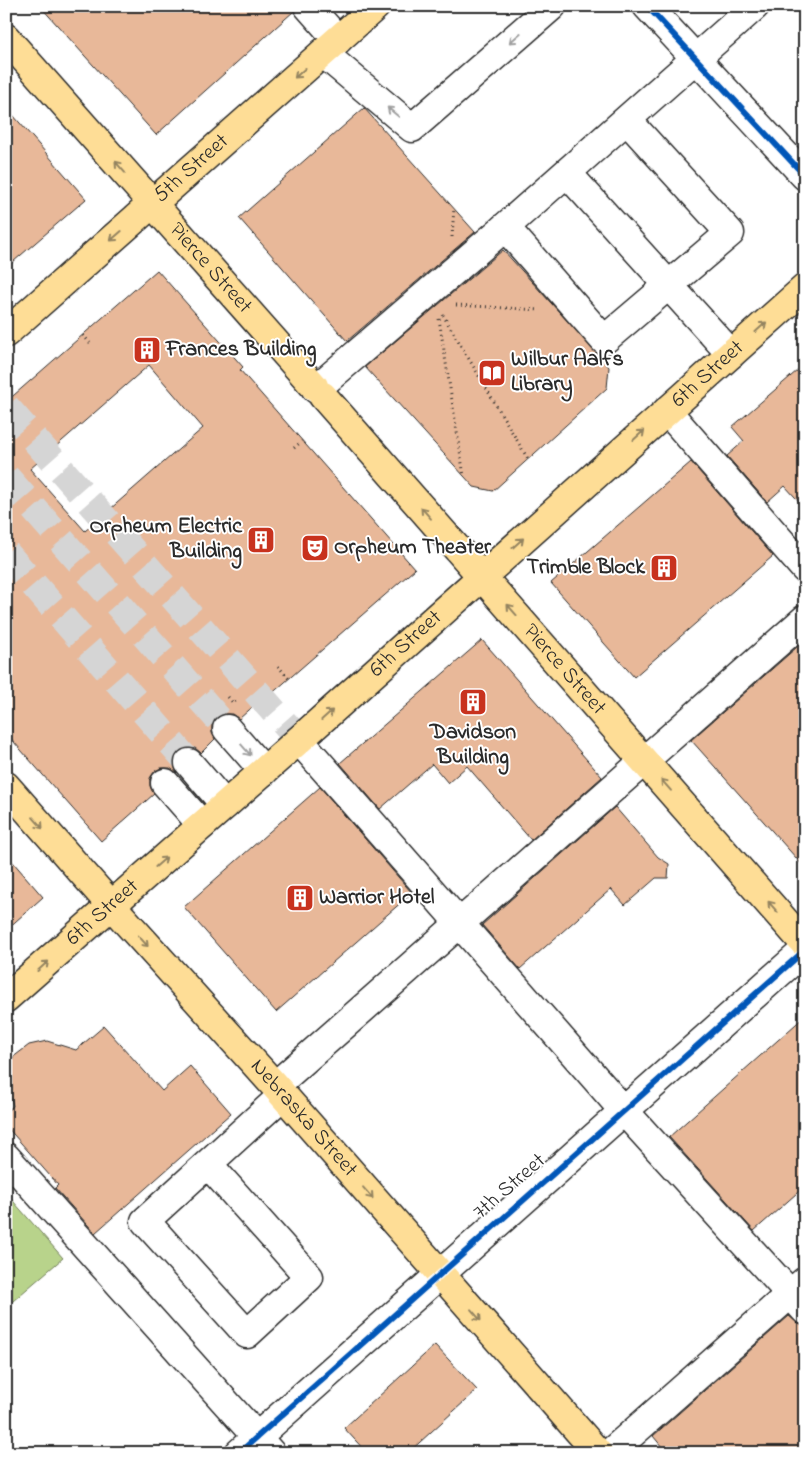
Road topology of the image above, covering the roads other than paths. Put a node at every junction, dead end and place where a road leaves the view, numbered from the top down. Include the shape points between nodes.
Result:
1 (308, 6) edge
2 (376, 6) edge
3 (552, 6) edge
4 (647, 6) edge
5 (755, 6) edge
6 (6, 38) edge
7 (331, 46) junction
8 (696, 59) junction
9 (626, 120) junction
10 (567, 173) junction
11 (805, 176) edge
12 (153, 204) junction
13 (505, 227) junction
14 (668, 286) junction
15 (805, 288) edge
16 (6, 333) edge
17 (731, 354) junction
18 (318, 391) junction
19 (667, 411) junction
20 (805, 569) edge
21 (481, 576) junction
22 (805, 619) edge
23 (227, 729) tunnel mouth
24 (299, 740) junction
25 (644, 760) junction
26 (189, 763) tunnel mouth
27 (264, 771) junction
28 (165, 784) dead end
29 (6, 786) edge
30 (225, 805) junction
31 (202, 825) junction
32 (110, 905) junction
33 (459, 924) junction
34 (805, 944) edge
35 (805, 950) edge
36 (6, 998) edge
37 (279, 1091) junction
38 (624, 1111) junction
39 (6, 1157) edge
40 (208, 1164) junction
41 (439, 1273) junction
42 (800, 1295) edge
43 (256, 1448) edge
44 (598, 1453) edge
45 (610, 1453) edge

1 - 7 street
2 - 7 main road, 5th Street
3 -> 7 street via 412,128
4 - 8 street
5 - 8 street
12 -> 6 main road, Pierce Street
7 -> 12 main road, 5th Street
8 - 9 street
8 - 11 street
9 - 10 street
9 - 14 street via 730,232
10 - 13 street
10 - 14 street
12 -> 16 main road, 5th Street
12 - 18 main road, Pierce Street
13 - 14 street via 604,340
13 - 18 street
14 - 17 street
17 -> 15 main road, 6th Street
17 - 19 main road, 6th Street
21 -> 18 main road, Pierce Street
19 - 20 street
21 -> 19 main road, 6th Street
24 -> 21 main road, 6th Street
25 -> 21 main road, Pierce Street
22 - 25 street
23 -> 27 street
24 - 27 main road, 6th Street
24 - 33 street
25 - 33 street
34 -> 25 main road, Pierce Street
26 - 30 street
27 - 30 main road, 6th Street
28 - 31 street
29 -> 32 main road, Nebraska Street
30 - 31 main road, 6th Street
32 -> 31 main road, 6th Street
36 -> 32 main road, 6th Street
32 -> 37 main road, Nebraska Street
33 - 37 street
33 - 38 street
35 - 38 street, 7th Street
37 - 40 street
37 -> 41 main road, Nebraska Street
38 - 41 street, 7th Street
38 - 42 street
39 - 43 street
40 - 40 street via 145,1221 247,1334 309,1277
41 - 43 street, 7th Street
41 -> 44 main road, Nebraska Street
42 - 45 street

